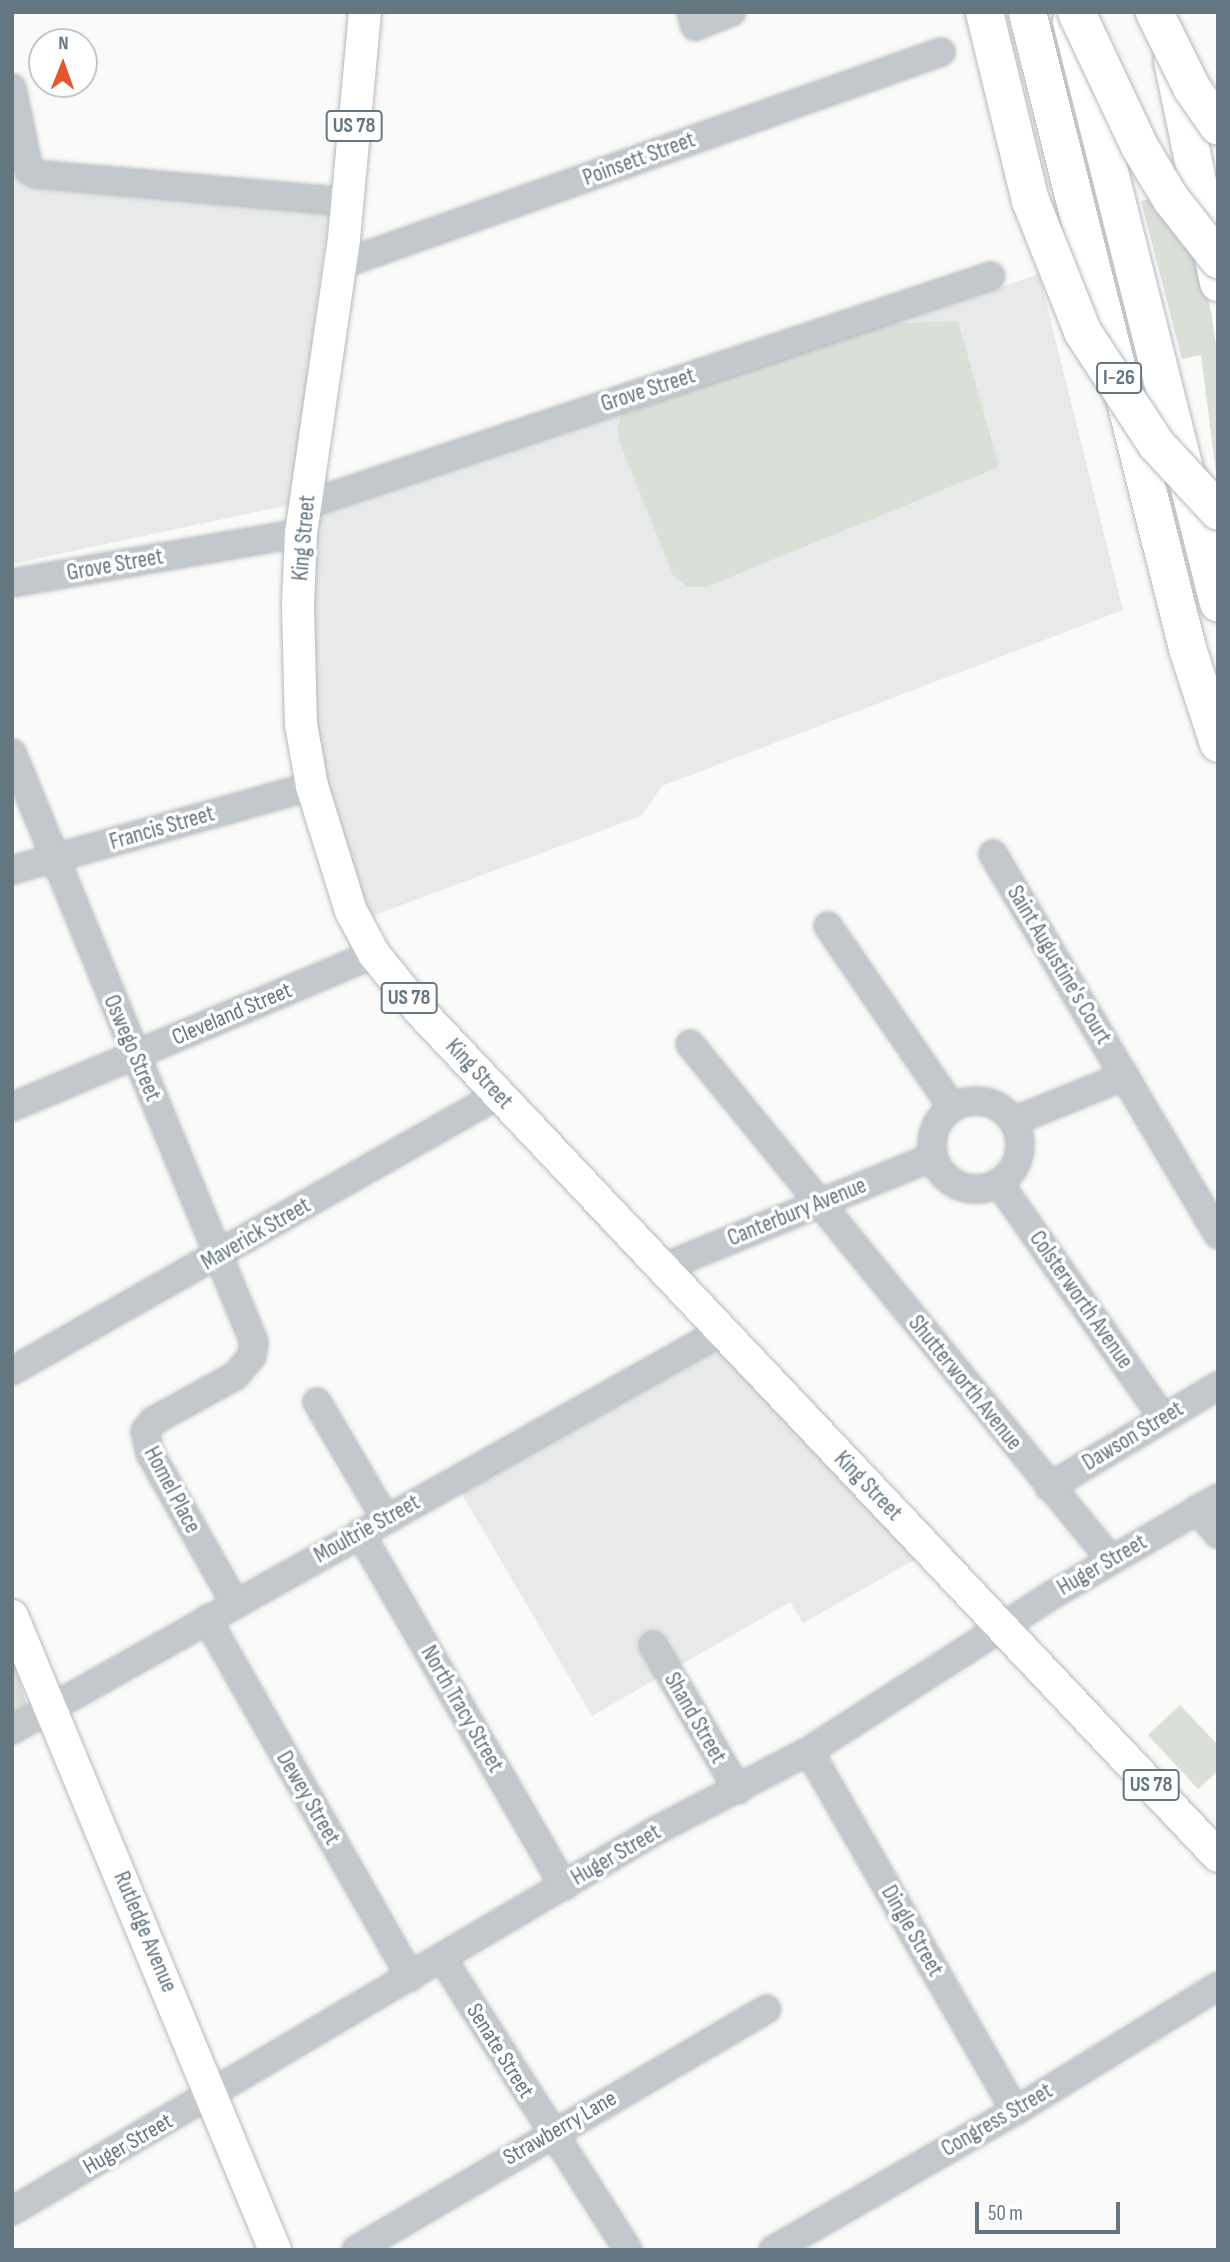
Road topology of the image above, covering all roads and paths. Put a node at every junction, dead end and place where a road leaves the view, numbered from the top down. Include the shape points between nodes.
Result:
1 (365, 12) edge
2 (691, 12) edge
3 (730, 12) edge
4 (984, 12) edge
5 (1027, 12) edge
6 (1069, 12) edge
7 (1076, 12) edge
8 (1154, 12) edge
9 (1162, 12) edge
10 (941, 52) dead end
11 (12, 88) edge
12 (1218, 126) edge
13 (347, 202) junction
14 (1218, 259) edge
15 (337, 266) junction
16 (991, 276) dead end
17 (1218, 282) edge
18 (1218, 511) edge
19 (303, 519) junction
20 (12, 583) edge
21 (1218, 603) edge
22 (1218, 743) edge
23 (12, 753) edge
24 (312, 786) junction
25 (993, 854) dead end
26 (53, 859) junction
27 (12, 870) edge
28 (828, 926) dead end
29 (373, 954) junction
30 (690, 1044) dead end
31 (135, 1055) junction
32 (1125, 1076) junction
33 (498, 1095) junction
34 (12, 1107) edge
35 (952, 1107) junction
36 (1014, 1121) junction
37 (932, 1157) junction
38 (999, 1183) junction
39 (820, 1203) junction
40 (1218, 1234) edge
41 (218, 1256) junction
42 (662, 1268) junction
43 (722, 1331) junction
44 (254, 1342) joint
45 (12, 1371) edge
46 (1218, 1386) edge
47 (317, 1402) dead end
48 (1163, 1418) junction
49 (1049, 1487) junction
50 (1208, 1504) edge
51 (385, 1518) junction
52 (360, 1533) junction
53 (1218, 1534) edge
54 (1111, 1560) junction
55 (235, 1603) junction
56 (12, 1616) edge
57 (207, 1619) junction
58 (1003, 1628) junction
59 (653, 1645) dead end
60 (51, 1706) junction
61 (12, 1730) edge
62 (809, 1751) junction
63 (738, 1790) junction
64 (1218, 1856) edge
65 (564, 1886) junction
66 (442, 1958) junction
67 (410, 1977) junction
68 (1218, 1986) edge
69 (767, 2010) dead end
70 (213, 2094) junction
71 (1015, 2111) junction
72 (551, 2133) junction
73 (12, 2211) edge
74 (275, 2250) edge
75 (356, 2250) edge
76 (628, 2250) edge
77 (774, 2250) edge

1 - 13 main road, King Street / US 78
2 - 3 street via 695,26
4 - 18 highway, bridge via 1030,200 1082,331 1156,444
5 - 22 highway, I-26, bridge via 1187,648
6 - 21 highway, I-26, bridge
7 - 14 highway, bridge via 1139,146 1170,198
8 - 12 highway, bridge via 1191,88
9 - 17 highway
10 - 15 street, Poinsett Street
11 - 13 street via 29,170 36,174
13 - 15 main road, King Street / US 78
15 - 19 main road, King Street / US 78
16 - 19 street, Grove Street
19 - 20 street, Grove Street
19 - 24 main road, King Street / US 78 via 298,678
23 - 26 street, Oswego Street
24 - 26 street, Francis Street
24 - 29 main road, King Street / US 78 via 342,885
25 - 32 street, Saint Augustine's Court
26 - 27 street, Francis Street
26 - 31 street, Oswego Street
28 - 35 street
29 - 31 street, Cleveland Street
29 - 33 main road, King Street / US 78
30 - 39 street, Shutterworth Avenue
31 - 34 street, Cleveland Street
31 - 41 street, Oswego Street
32 - 36 street
32 - 40 street, Saint Augustine's Court
33 - 41 street, Maverick Street
33 - 42 main road, King Street / US 78
35 - 36 street via 974,1100 997,1105
35 - 37 street via 936,1124
36 - 38 street via 1020,1151 1015,1166
37 - 38 street via 955,1184 977,1189
37 - 39 street, Canterbury Avenue
38 - 48 street, Colsterworth Avenue
39 - 42 street, Canterbury Avenue
39 - 49 street, Shutterworth Avenue
41 - 44 street, Oswego Street
41 - 45 street, Maverick Street
42 - 43 main road, King Street / US 78
43 - 51 street, Moultrie Street
43 - 58 main road, King Street / US 78
44 - 55 street, Homel Place via 252,1356 235,1376 153,1422 145,1431 150,1453
46 - 48 street, Dawson Street
47 - 51 street
48 - 49 street, Dawson Street
49 - 54 street, Shutterworth Avenue
50 - 53 street
50 - 54 street, Huger Street
51 - 52 street, Moultrie Street
52 - 55 street, Moultrie Street
52 - 65 street, North Tracy Street
54 - 58 street, Huger Street
55 - 57 street, Moultrie Street
56 - 60 main road, Rutledge Avenue
57 - 60 street, Moultrie Street
57 - 67 street, Dewey Street
58 - 62 street, Huger Street
58 - 64 main road, King Street / US 78
59 - 63 street, Shand Street
60 - 61 street, Moultrie Street
60 - 70 main road, Rutledge Avenue
62 - 63 street, Huger Street
62 - 71 street, Dingle Street
63 - 65 street, Huger Street via 657,1830
65 - 66 street, Huger Street
66 - 67 street, Huger Street
66 - 72 street, Senate Street
67 - 70 street, Huger Street
68 - 71 street, Congress Street
69 - 72 street, Strawberry Lane
70 - 73 street, Huger Street
70 - 74 main road, Rutledge Avenue
71 - 77 street, Congress Street
72 - 75 street, Strawberry Lane
72 - 76 street, Senate Street

